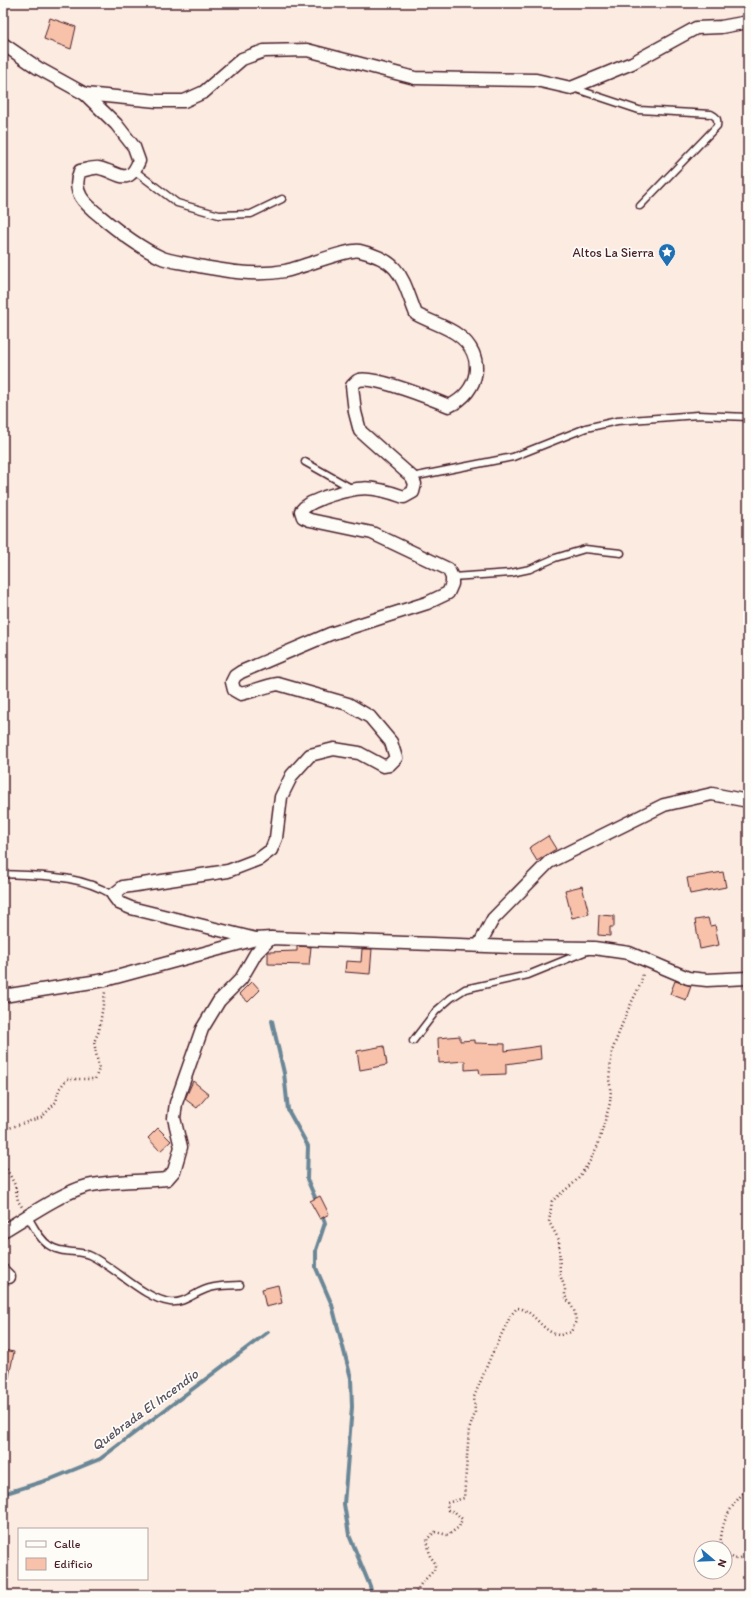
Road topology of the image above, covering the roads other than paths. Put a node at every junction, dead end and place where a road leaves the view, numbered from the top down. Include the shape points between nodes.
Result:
1 (748, 22) edge
2 (3, 44) edge
3 (571, 88) junction
4 (85, 94) junction
5 (135, 171) junction
6 (282, 199) dead end
7 (640, 206) dead end
8 (748, 417) edge
9 (305, 462) dead end
10 (412, 477) junction
11 (351, 488) junction
12 (621, 553) dead end
13 (452, 577) junction
14 (748, 801) edge
15 (3, 874) edge
16 (113, 895) junction
17 (271, 938) junction
18 (256, 939) junction
19 (479, 945) junction
20 (594, 948) junction
21 (748, 978) edge
22 (3, 996) edge
23 (413, 1041) dead end
24 (28, 1217) junction
25 (3, 1231) edge
26 (240, 1285) dead end

1 - 3 street via 696,28 632,63
2 - 4 street via 38,68
3 - 4 street via 536,80 415,78 307,50 264,51 242,59 204,92 184,101
3 - 7 lane via 639,110 712,114 716,117 717,126
4 - 5 street via 134,146 139,161
5 - 6 lane via 177,203 219,215 251,214
5 - 10 street via 128,176 117,176 98,168 80,172 76,181 85,204 132,242 162,258 219,270 255,273 284,271 358,250 388,261 399,273 416,314 457,334 470,346 476,361 476,376 471,389 460,401 449,406 418,392 366,380 357,381 352,386 360,431
8 - 10 lane via 698,415 617,421 586,428 513,457
9 - 11 lane
10 - 11 street via 415,484 413,492 404,497 373,488
11 - 13 street via 305,506 301,511 303,516 320,523 372,533 448,569
12 - 13 lane via 586,549 511,573
13 - 16 street via 448,592 427,603 330,634 241,672 232,682 234,690 241,694 278,684 348,704 370,717 391,742 396,758 389,765 383,766 359,753 334,749 310,755 289,781 281,797 276,838 271,850 259,859 228,871 123,887
14 - 19 street via 712,794 664,805 549,862 493,920
15 - 16 lane via 69,878
16 - 18 street via 119,903 131,908
17 - 18 street
17 - 19 street
17 - 24 street via 256,953 241,978 219,1001 202,1029 176,1104 174,1118 181,1147 174,1170 167,1179 108,1182 86,1186
18 - 22 street via 105,980
19 - 20 street
20 - 21 street via 629,953 688,978
20 - 23 lane via 528,975 465,989 436,1011
24 - 25 street
24 - 26 lane via 51,1247 64,1252 88,1255 143,1290 171,1303 184,1301 211,1287

